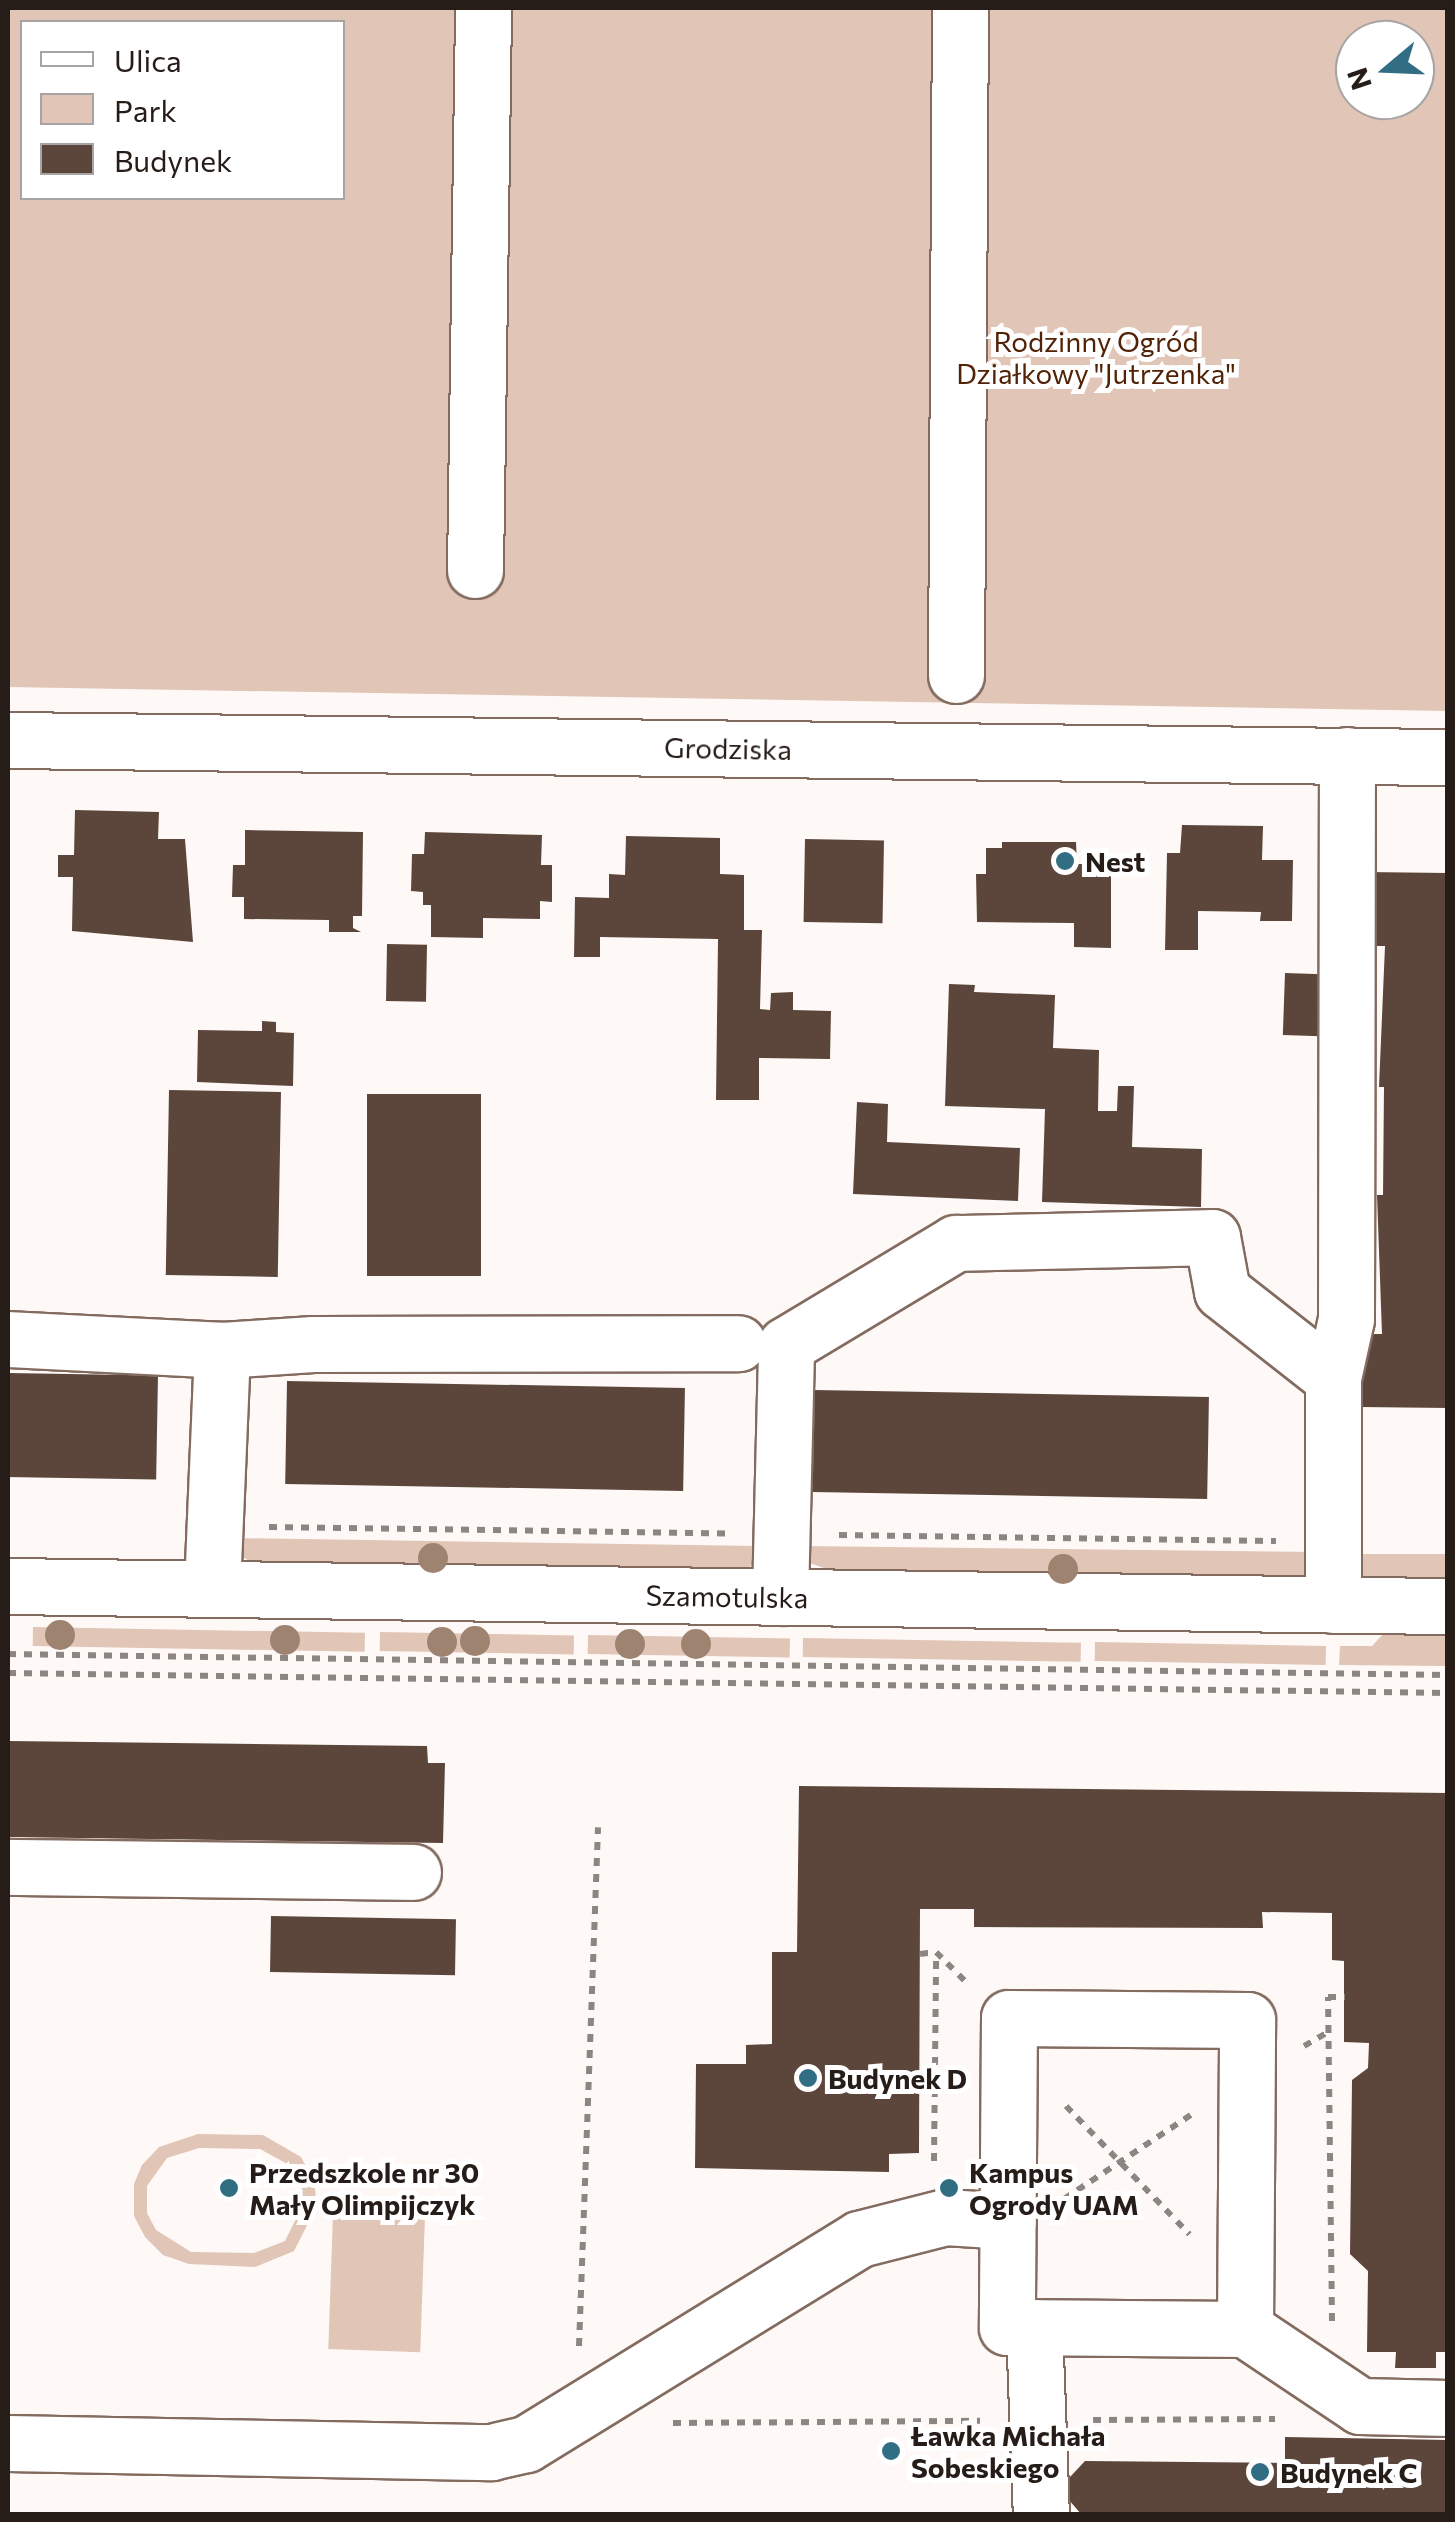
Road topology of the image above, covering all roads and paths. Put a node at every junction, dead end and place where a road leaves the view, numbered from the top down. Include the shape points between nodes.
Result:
1 (483, 8) edge
2 (960, 8) edge
3 (475, 570) dead end
4 (956, 675) dead end
5 (8, 740) edge
6 (1347, 756) junction
7 (1448, 757) edge
8 (8, 1339) edge
9 (738, 1344) dead end
10 (222, 1350) junction
11 (1333, 1378) junction
12 (8, 1586) edge
13 (212, 1589) junction
14 (780, 1597) junction
15 (1333, 1605) junction
16 (1448, 1606) edge
17 (8, 1654) edge
18 (8, 1673) edge
19 (1448, 1675) edge
20 (1448, 1693) edge
21 (598, 1827) dead end
22 (8, 1867) edge
23 (413, 1872) dead end
24 (936, 1952) junction
25 (920, 1954) dead end
26 (1009, 2046) junction
27 (933, 2220) junction
28 (1008, 2220) junction
29 (1245, 2311) junction
30 (1034, 2327) junction
31 (1448, 2408) edge
32 (581, 2413) junction
33 (8, 2443) edge
34 (1040, 2514) edge

1 - 3 street
2 - 4 street
5 - 6 street, Grodziska
6 - 7 street, Grodziska
6 - 11 street via 1346,1319
8 - 10 street
9 - 10 street
10 - 13 street
11 - 14 street via 1222,1291 1212,1237 956,1243 786,1345
11 - 15 street
12 - 13 street, Szamotulska
13 - 14 street, Szamotulska
14 - 15 street, Szamotulska
15 - 16 street, Szamotulska
17 - 19 path
18 - 20 path
21 - 32 path
22 - 23 street
24 - 25 path
24 - 26 path via 979,1994
24 - 27 path
26 - 28 street
26 - 29 path
26 - 29 street via 1010,2018 1246,2020
27 - 28 street
27 - 32 street via 859,2239
28 - 30 street via 1007,2327
29 - 30 street
29 - 31 street via 1360,2406
30 - 34 street
32 - 33 street via 526,2444 491,2452

